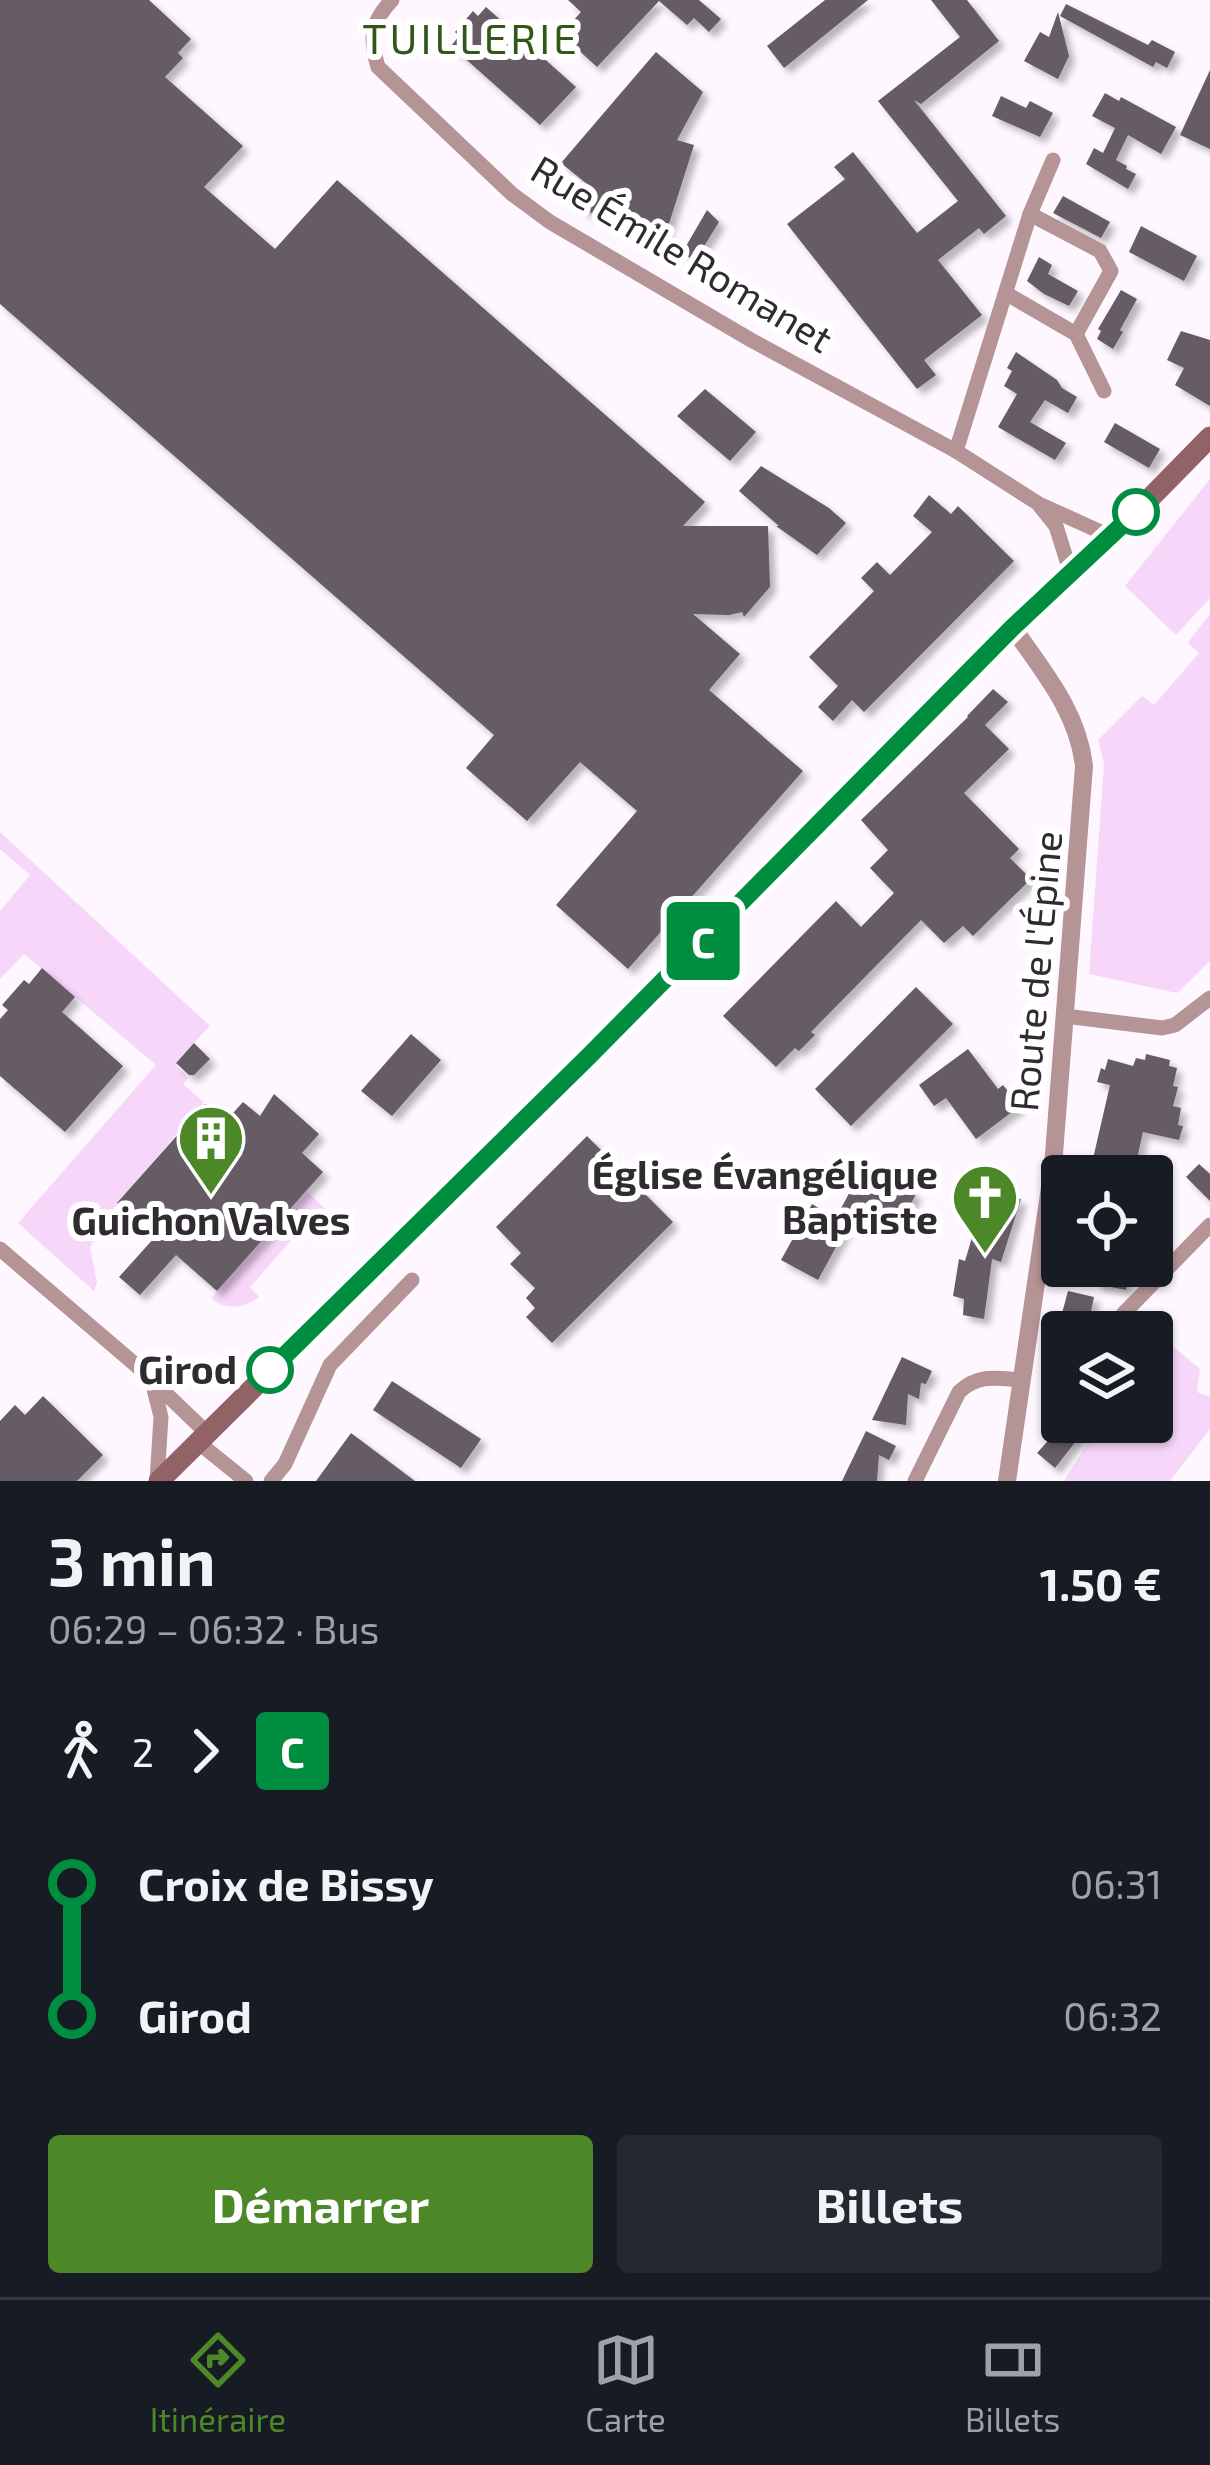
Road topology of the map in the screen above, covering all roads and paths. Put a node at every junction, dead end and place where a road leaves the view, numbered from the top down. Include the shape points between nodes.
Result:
1 (392, 0) edge
2 (1053, 160) dead end
3 (1030, 214) junction
4 (1007, 294) junction
5 (1076, 334) junction
6 (1104, 391) dead end
7 (1210, 422) edge
8 (1210, 437) edge
9 (956, 452) junction
10 (1174, 473) junction
11 (1039, 504) junction
12 (1112, 537) junction
13 (1071, 574) junction
14 (1012, 628) junction
15 (1210, 998) edge
16 (1066, 1016) junction
17 (1210, 1225) edge
18 (0, 1249) edge
19 (412, 1280) dead end
20 (1126, 1311) edge
21 (151, 1378) junction
22 (1020, 1380) junction
23 (203, 1438) junction
24 (158, 1481) edge
25 (246, 1481) edge
26 (271, 1481) edge
27 (915, 1481) edge
28 (1007, 1481) edge

1 - 9 street, Rue Émile Romanet via 374,27 378,67 512,194 675,297
2 - 3 street
3 - 4 street
3 - 5 street via 1107,261 1111,272
4 - 5 street
4 - 9 street
5 - 6 street
7 - 10 main road
8 - 10 main road
9 - 11 street, Rue Émile Romanet
10 - 12 main road
11 - 12 street, Rue Émile Romanet
11 - 13 street via 1056,526
12 - 13 main road
13 - 14 main road
14 - 16 street, Route de l'Épine via 1067,706 1082,748
14 - 23 main road
15 - 16 street via 1162,1028
16 - 22 street, Route de l'Épine via 1053,1167
17 - 20 street
18 - 21 street
19 - 26 street via 330,1365
21 - 23 street
21 - 24 street via 161,1417
22 - 27 street via 982,1378 959,1392
22 - 28 street, Route de l'Épine
23 - 24 main road
23 - 25 street

